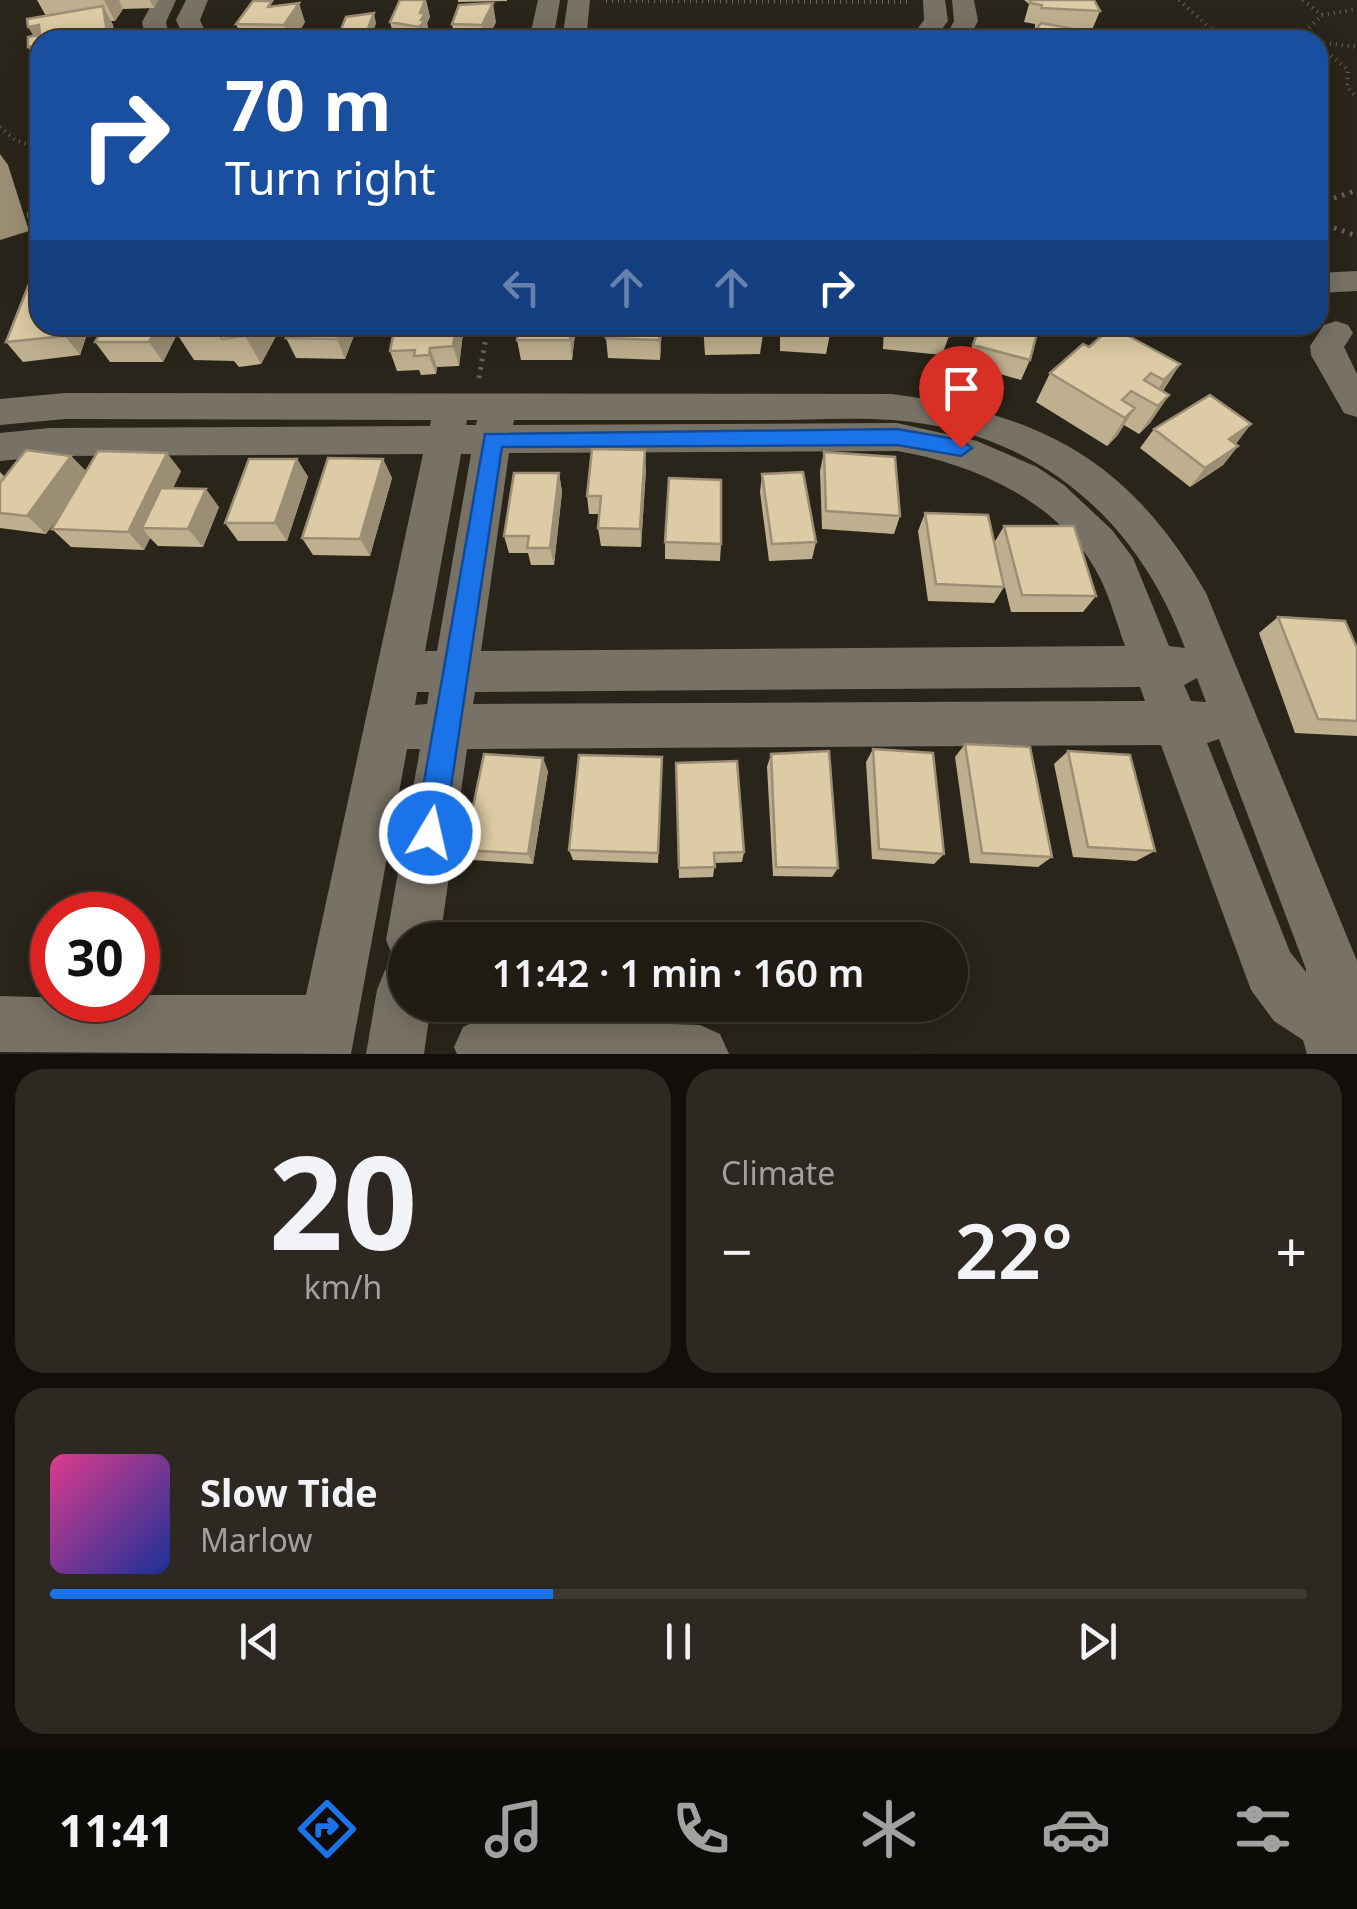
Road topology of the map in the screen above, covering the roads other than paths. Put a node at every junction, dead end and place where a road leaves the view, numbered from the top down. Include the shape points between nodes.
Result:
1 (165, 0) edge
2 (197, 0) edge
3 (548, 0) edge
4 (579, 0) edge
5 (963, 0) edge
6 (934, 1) edge
7 (156, 30) edge
8 (192, 30) edge
9 (543, 30) edge
10 (575, 30) edge
11 (929, 30) edge
12 (961, 30) edge
13 (1357, 282) edge
14 (1328, 283) edge
15 (1337, 327) edge
16 (1357, 404) edge
17 (0, 412) edge
18 (472, 420) junction
19 (0, 447) edge
20 (1156, 666) junction
21 (1214, 666) junction
22 (456, 671) junction
23 (399, 672) junction
24 (1177, 723) junction
25 (1238, 723) junction
26 (446, 726) junction
27 (387, 727) junction
28 (416, 922) edge
29 (400, 1022) edge
30 (0, 1024) edge
31 (325, 1038) edge
32 (1331, 1038) edge
33 (483, 1047) dead end
34 (395, 1054) edge
35 (700, 1054) edge

1 - 7 street
2 - 8 street via 188,20
3 - 9 street
4 - 10 street
5 - 12 street
6 - 11 street via 936,21
13 - 14 street
15 - 16 street via 1328,355
17 - 18 street via 65,406
18 - 19 street
18 - 20 street via 897,437 961,448 1023,475 1088,529 1118,570
18 - 21 street via 892,407 932,410 1011,432 1085,473 1148,532 1173,568
18 - 22 street
18 - 23 street
20 - 21 street
20 - 22 street
20 - 24 street
21 - 25 street
22 - 23 street
22 - 26 street
23 - 27 street
24 - 25 street
24 - 26 street
24 - 32 street via 1270,971
25 - 32 street via 1333,969
26 - 27 street
26 - 28 street
27 - 31 street
29 - 34 street
30 - 31 street
33 - 35 street

